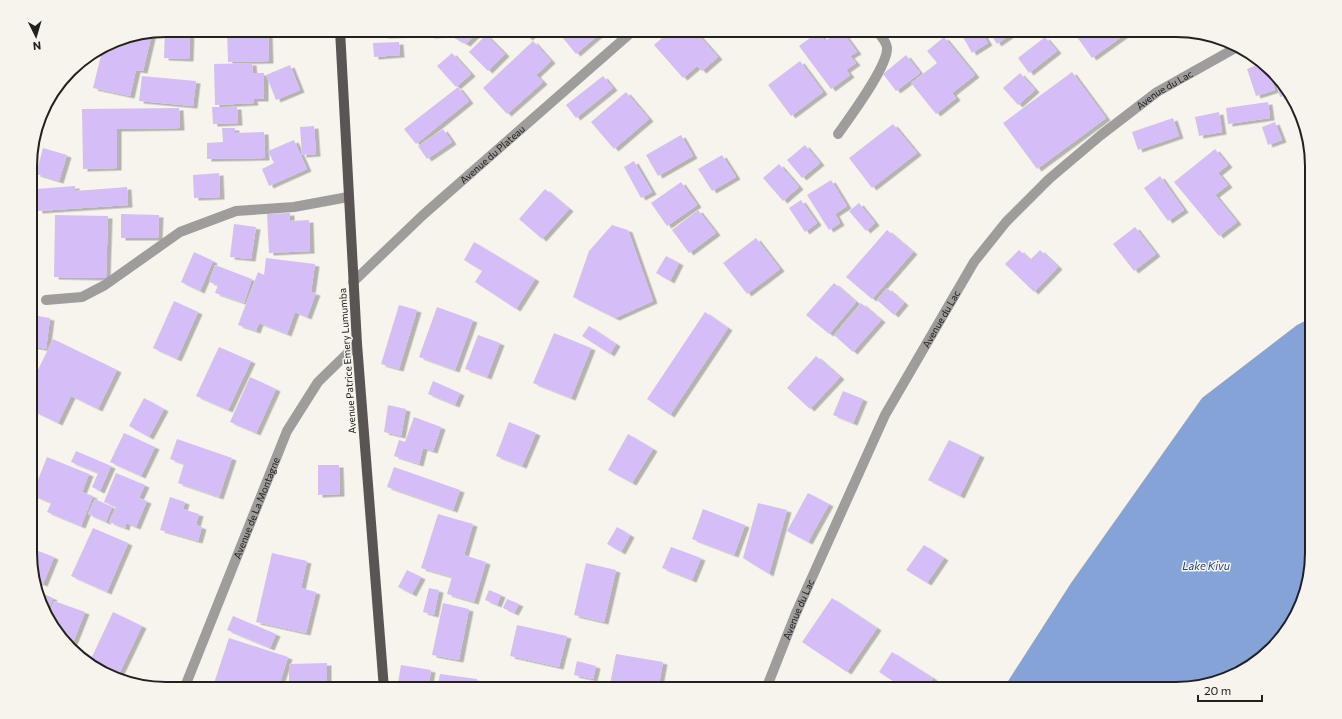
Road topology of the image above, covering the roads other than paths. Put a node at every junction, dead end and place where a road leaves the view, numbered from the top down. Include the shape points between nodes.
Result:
1 (340, 37) edge
2 (626, 37) edge
3 (881, 37) edge
4 (1232, 50) edge
5 (838, 134) dead end
6 (348, 197) junction
7 (353, 282) junction
8 (46, 300) dead end
9 (357, 344) junction
10 (187, 682) edge
11 (383, 682) edge
12 (769, 682) edge

1 - 6 main road, Avenue Patrice Emery Lumumba
2 - 7 street, Avenue du Plateau via 429,210
3 - 5 street via 887,46 887,56 881,70
4 - 12 street, Avenue du Lac via 1157,92 1101,135 1049,179 1006,222 974,262 886,415 796,612
6 - 7 main road, Avenue Patrice Emery Lumumba
6 - 8 street via 294,207 236,211 180,232 105,285 82,297
7 - 9 main road, Avenue Patrice Emery Lumumba
9 - 10 street, Avenue de La Montagne via 318,382 287,431
9 - 11 main road, Avenue Patrice Emery Lumumba

